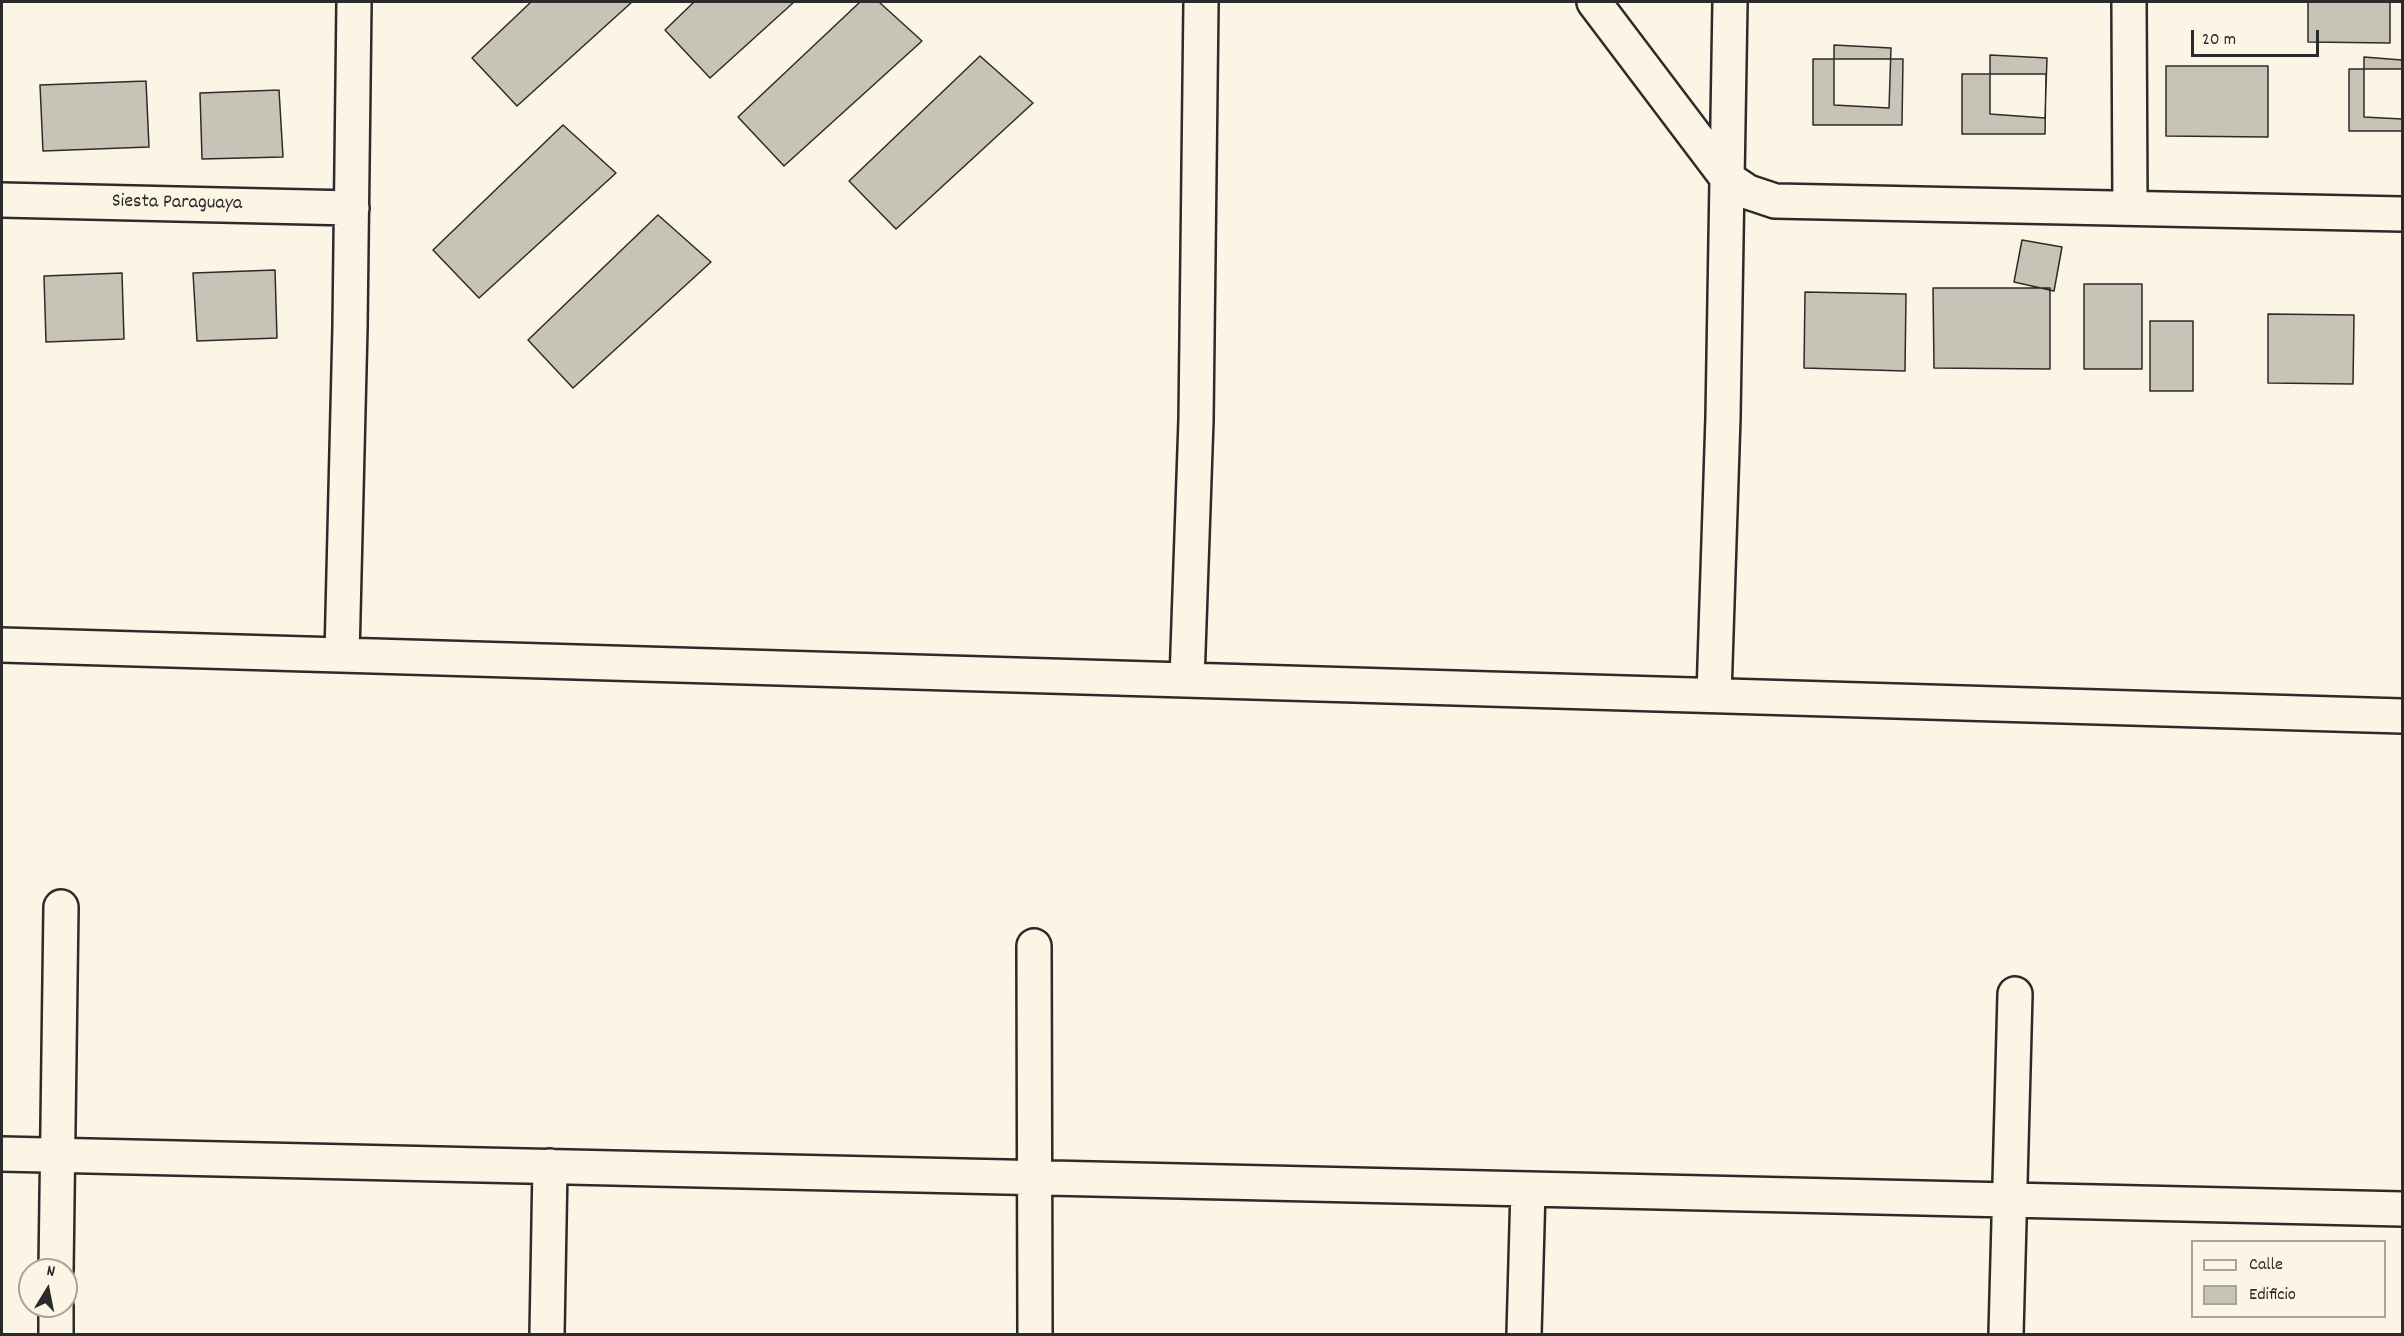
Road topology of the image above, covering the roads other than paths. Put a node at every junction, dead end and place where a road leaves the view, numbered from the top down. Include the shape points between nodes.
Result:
1 (354, 2) edge
2 (1201, 2) edge
3 (1593, 2) edge
4 (1730, 2) edge
5 (2129, 2) edge
6 (1727, 178) junction
7 (2, 200) edge
8 (352, 208) junction
9 (2130, 208) junction
10 (2403, 214) edge
11 (2, 645) edge
12 (342, 655) junction
13 (1187, 680) junction
14 (1714, 695) junction
15 (2403, 716) edge
16 (61, 907) dead end
17 (1034, 946) dead end
18 (2015, 994) dead end
19 (2, 1154) edge
20 (56, 1155) junction
21 (550, 1166) junction
22 (1035, 1177) junction
23 (1528, 1189) junction
24 (2010, 1200) junction
25 (2403, 1209) edge
26 (56, 1258) edge
27 (56, 1318) edge
28 (56, 1335) edge
29 (547, 1335) edge
30 (1035, 1335) edge
31 (1524, 1335) edge
32 (2006, 1335) edge

1 - 8 street
2 - 13 street via 1196,420
3 - 6 street
4 - 6 street
5 - 9 street
6 - 9 street via 1748,192 1775,201
6 - 14 street
7 - 8 street, Siesta Paraguaya
8 - 12 street
9 - 10 street
11 - 12 street
12 - 13 street
13 - 14 street
14 - 15 street
16 - 20 street
17 - 22 street
18 - 24 street
19 - 20 street
20 - 21 street
20 - 26 street
21 - 22 street
21 - 29 street
22 - 23 street
22 - 30 street
23 - 24 street
23 - 31 street
24 - 25 street
24 - 32 street
27 - 28 street

